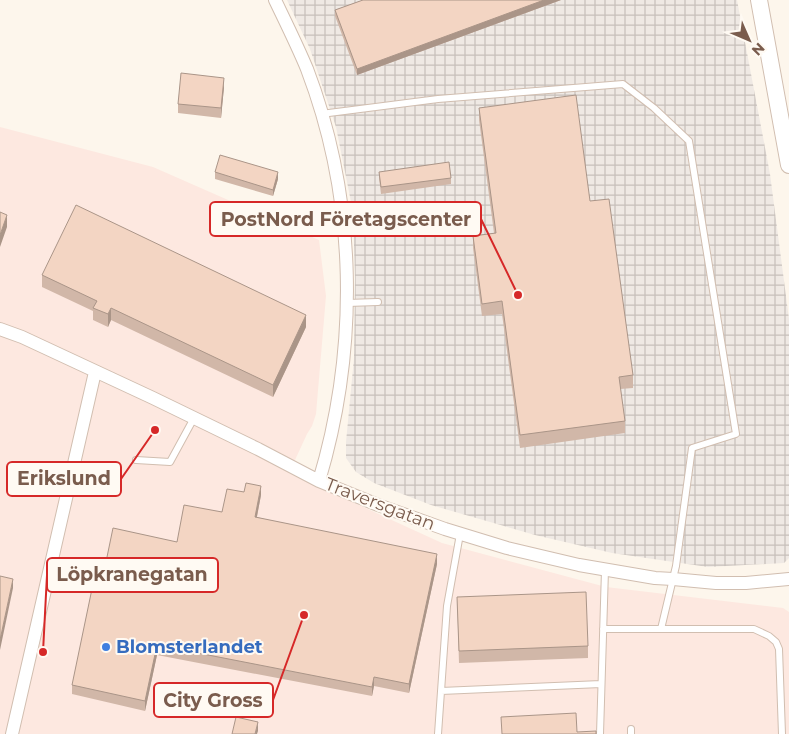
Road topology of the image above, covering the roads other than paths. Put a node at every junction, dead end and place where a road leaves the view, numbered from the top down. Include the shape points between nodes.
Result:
1 (275, 0) edge
2 (759, 0) edge
3 (321, 114) junction
4 (789, 165) edge
5 (378, 302) dead end
6 (347, 304) junction
7 (0, 328) edge
8 (94, 372) junction
9 (194, 418) junction
10 (136, 460) dead end
11 (319, 481) junction
12 (460, 534) junction
13 (605, 570) junction
14 (673, 578) junction
15 (789, 580) edge
16 (603, 629) junction
17 (660, 629) junction
18 (601, 684) junction
19 (441, 691) junction
20 (12, 734) edge
21 (438, 734) edge
22 (600, 734) edge
23 (782, 734) edge

1 - 3 street via 307,70
2 - 4 street
3 - 6 street via 342,214
3 - 14 lane via 438,99 623,84 689,142 736,434 692,448
5 - 6 lane
6 - 11 street via 338,406
7 - 8 street, Traversgatan
8 - 9 street, Traversgatan
8 - 20 street
9 - 10 lane via 170,462
9 - 11 street, Traversgatan
11 - 12 street, Traversgatan
12 - 13 street, Traversgatan
12 - 19 lane via 447,606
13 - 14 street, Traversgatan
13 - 16 lane
14 - 15 street, Traversgatan via 716,584
14 - 17 lane
16 - 17 lane
16 - 18 lane
17 - 23 lane via 754,629 776,642 779,649
18 - 19 lane
18 - 22 lane
19 - 21 lane

